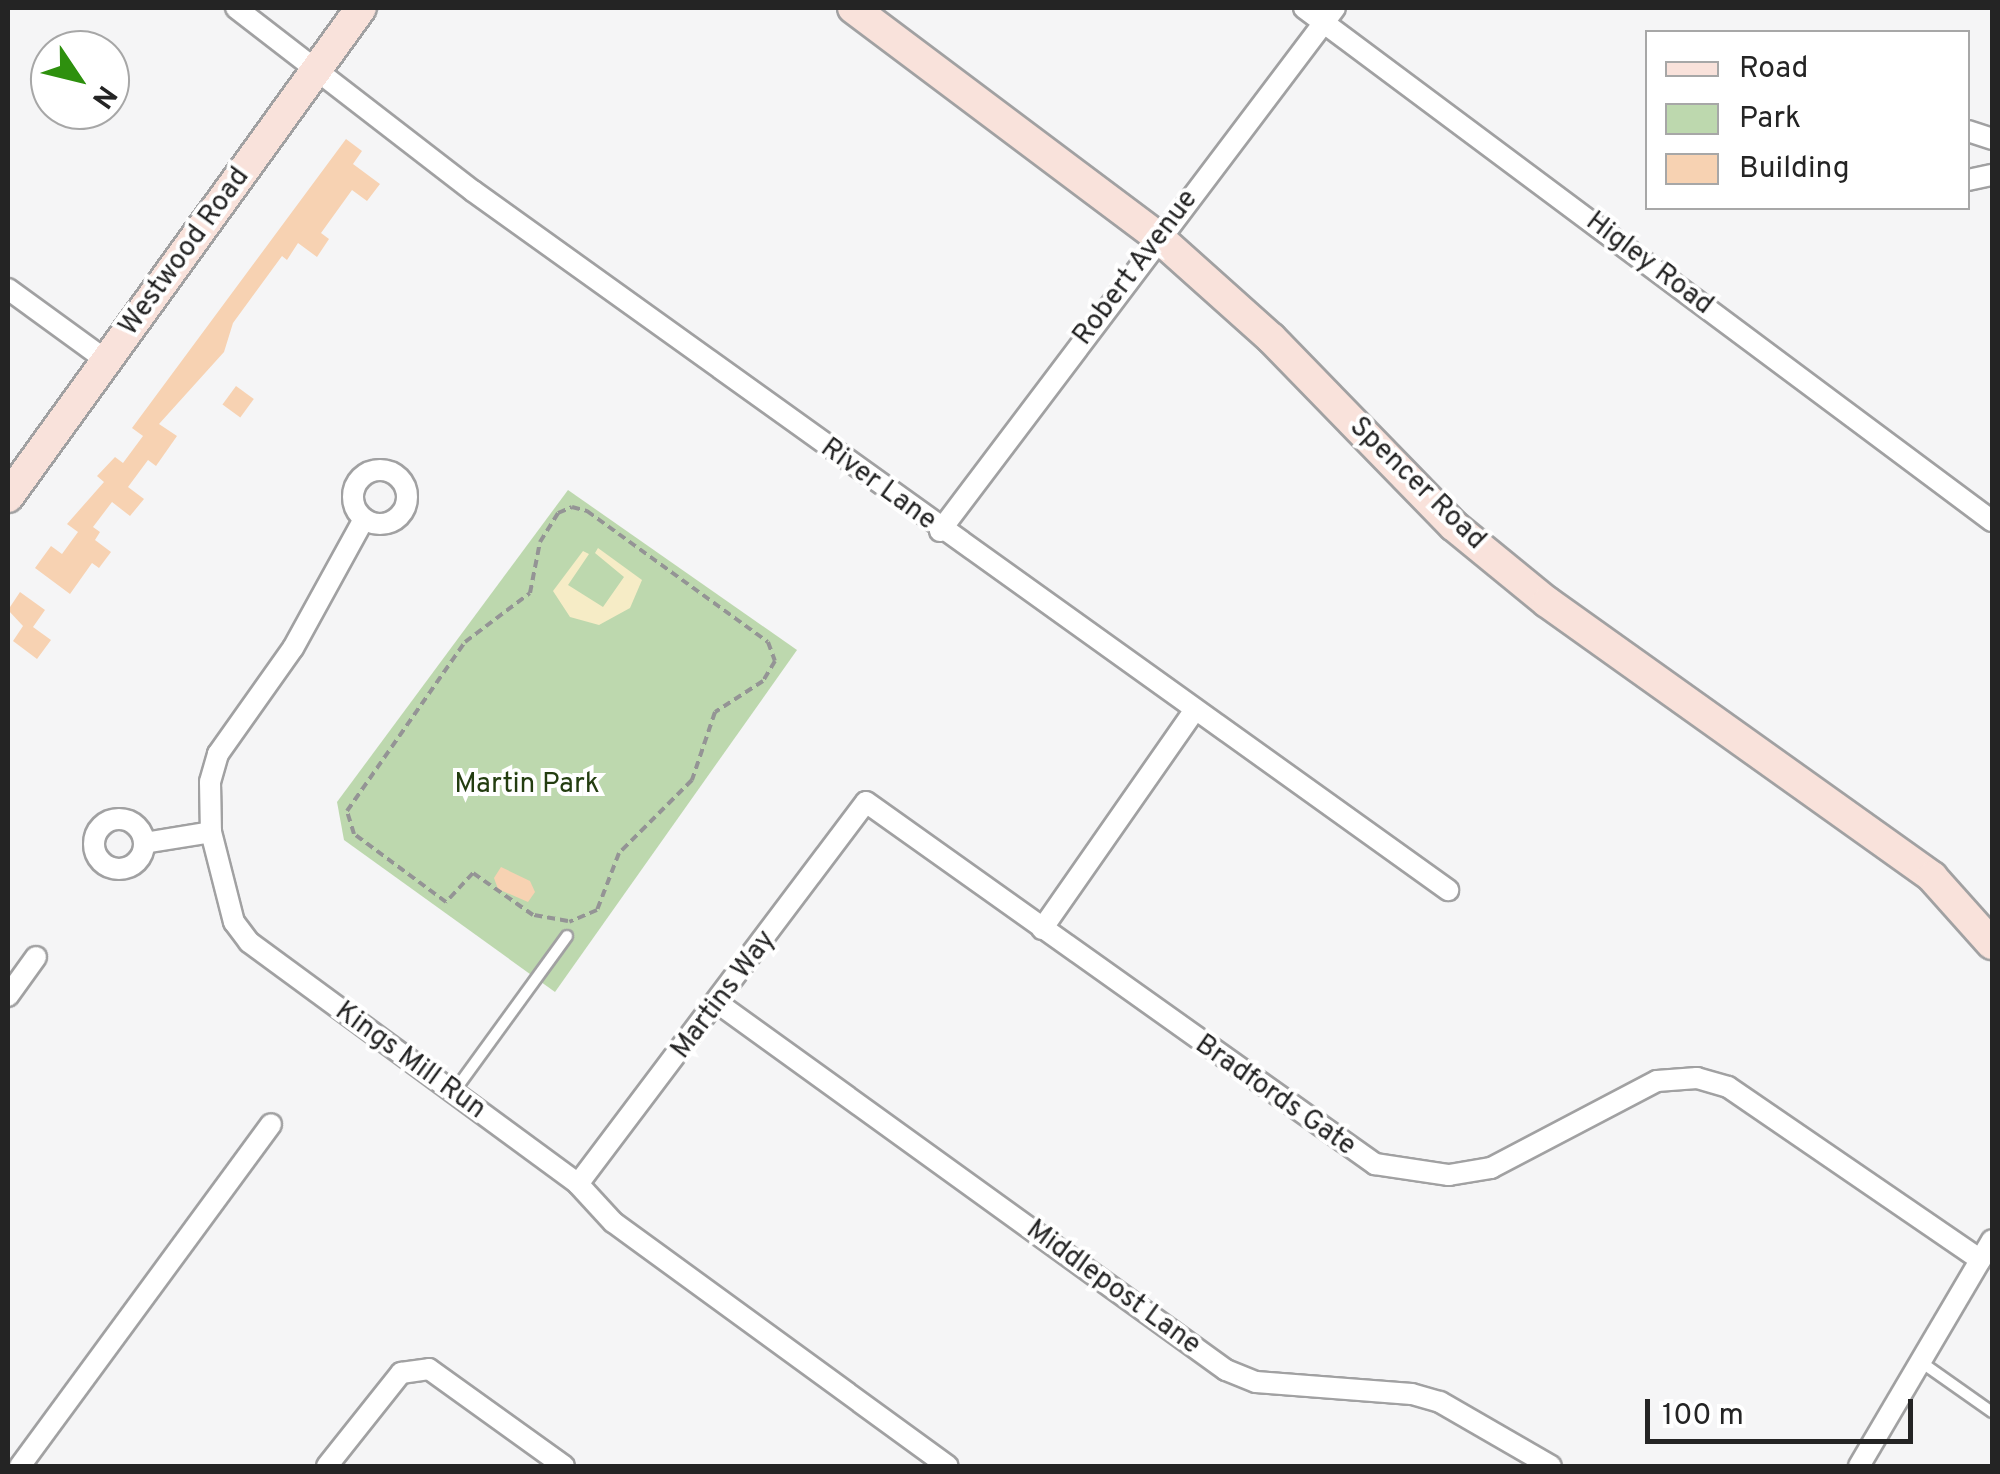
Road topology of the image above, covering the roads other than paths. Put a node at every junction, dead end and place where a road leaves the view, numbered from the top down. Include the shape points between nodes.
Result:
1 (236, 8) edge
2 (361, 8) edge
3 (853, 8) edge
4 (1304, 8) edge
5 (1330, 15) edge
6 (318, 68) junction
7 (1158, 237) junction
8 (8, 289) edge
9 (107, 361) junction
10 (8, 497) edge
11 (364, 518) dead end
12 (1992, 521) edge
13 (940, 531) junction
14 (1195, 710) junction
15 (866, 802) joint
16 (212, 832) junction
17 (144, 843) dead end
18 (1448, 890) dead end
19 (1042, 928) junction
20 (567, 936) dead end
21 (1992, 944) edge
22 (36, 956) dead end
23 (8, 996) edge
24 (718, 1004) junction
25 (453, 1093) junction
26 (272, 1124) dead end
27 (578, 1184) junction
28 (1992, 1240) edge
29 (1987, 1264) edge
30 (1921, 1362) junction
31 (1992, 1412) edge
32 (20, 1466) edge
33 (327, 1466) edge
34 (564, 1466) edge
35 (948, 1466) edge
36 (1552, 1466) edge
37 (1859, 1466) edge

1 - 6 street, River Lane
2 - 6 street, Westwood Road
3 - 7 street, Spencer Road
4 - 5 street, Higley Road
5 - 7 street, Robert Avenue
5 - 12 street, Higley Road
6 - 9 street, Westwood Road
6 - 13 street, River Lane via 473,191
7 - 13 street, Robert Avenue
7 - 21 street, Spencer Road via 1271,338 1454,526 1547,602 1932,877
8 - 9 street
9 - 10 street, Westwood Road
11 - 16 street, Kings Mill Run via 293,648 218,754 210,782
13 - 14 street, River Lane
14 - 18 street, River Lane
14 - 19 street
15 - 19 street, Bradfords Gate
15 - 24 street, Martins Way
16 - 17 street
16 - 25 street, Kings Mill Run via 227,901 250,942
19 - 29 street, Bradfords Gate via 1375,1164 1449,1175 1491,1168 1658,1080 1697,1078 1728,1088
20 - 25 lane
22 - 23 street
24 - 27 street, Martins Way
24 - 36 street, Middlepost Lane via 1226,1370 1256,1382 1440,1402
25 - 27 street, Kings Mill Run
26 - 32 street
27 - 35 street, Kings Mill Run via 613,1222
28 - 29 street
29 - 30 street
30 - 31 lane
30 - 37 street
33 - 34 street via 401,1372 428,1368

